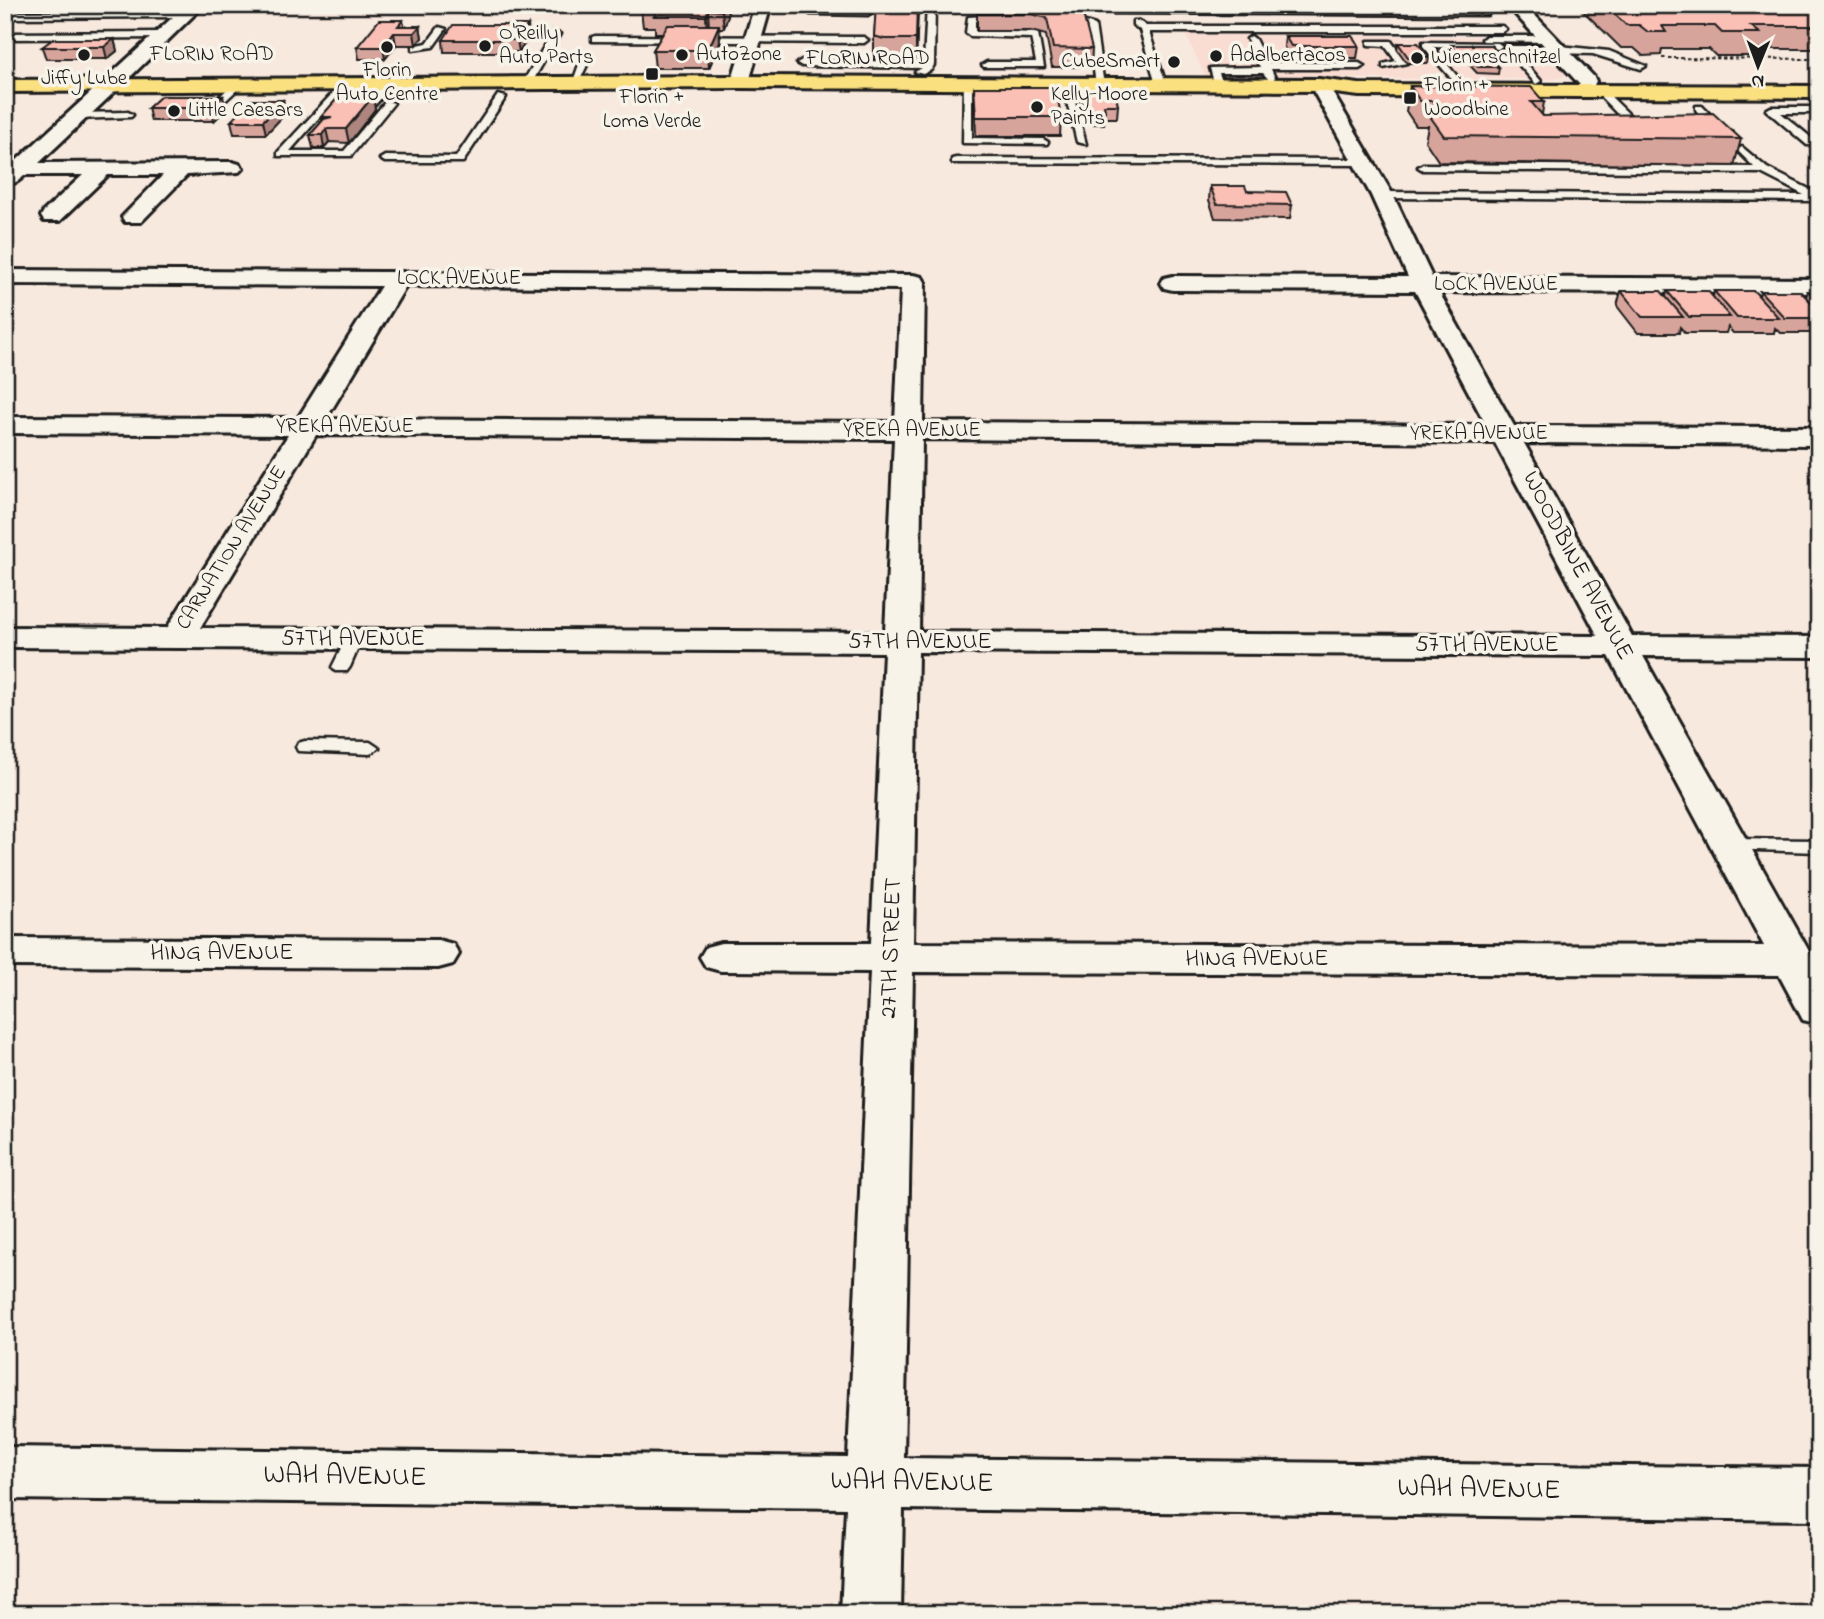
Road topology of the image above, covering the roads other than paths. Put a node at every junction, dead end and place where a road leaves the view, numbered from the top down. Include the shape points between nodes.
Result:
1 (763, 5) edge
2 (931, 5) edge
3 (971, 5) edge
4 (1515, 5) edge
5 (1115, 8) edge
6 (1484, 9) edge
7 (191, 10) edge
8 (959, 10) dead end
9 (813, 12) dead end
10 (868, 12) dead end
11 (5, 15) edge
12 (1011, 18) edge
13 (1048, 18) edge
14 (1495, 21) junction
15 (1134, 22) junction
16 (442, 29) dead end
17 (1144, 29) junction
18 (556, 34) dead end
19 (165, 35) junction
20 (5, 36) edge
21 (595, 39) dead end
22 (1182, 39) dead end
23 (753, 40) junction
24 (864, 40) dead end
25 (1251, 40) junction
26 (1371, 43) junction
27 (1552, 44) junction
28 (416, 48) edge
29 (1509, 49) junction
30 (584, 61) dead end
31 (802, 63) dead end
32 (929, 65) junction
33 (987, 65) dead end
34 (1359, 66) dead end
35 (1641, 66) dead end
36 (860, 73) junction
37 (1268, 73) junction
38 (1391, 73) junction
39 (1312, 76) junction
40 (5, 77) edge
41 (115, 81) junction
42 (1456, 81) junction
43 (528, 82) junction
44 (575, 82) junction
45 (740, 82) junction
46 (904, 82) junction
47 (967, 82) junction
48 (1819, 82) edge
49 (1065, 83) junction
50 (1101, 83) junction
51 (392, 84) junction
52 (1161, 84) junction
53 (5, 86) edge
54 (236, 86) junction
55 (1534, 86) junction
56 (1594, 86) junction
57 (1797, 92) junction
58 (1819, 92) edge
59 (337, 97) junction
60 (501, 97) dead end
61 (221, 100) edge
62 (1699, 108) dead end
63 (1819, 109) edge
64 (128, 115) dead end
65 (77, 116) junction
66 (1716, 126) edge
67 (1636, 127) edge
68 (1043, 142) edge
69 (1082, 142) dead end
70 (1819, 143) edge
71 (1742, 150) dead end
72 (385, 159) dead end
73 (956, 161) dead end
74 (1363, 162) junction
75 (1423, 167) dead end
76 (103, 168) junction
77 (182, 168) junction
78 (232, 168) dead end
79 (1763, 170) junction
80 (10, 173) edge
81 (1382, 195) junction
82 (52, 216) dead end
83 (133, 217) dead end
84 (5, 277) edge
85 (398, 279) junction
86 (914, 282) joint
87 (1173, 283) dead end
88 (1423, 284) junction
89 (1819, 286) edge
90 (5, 425) edge
91 (306, 427) junction
92 (909, 431) junction
93 (1506, 434) junction
94 (1819, 436) edge
95 (14, 637) edge
96 (177, 638) junction
97 (902, 642) junction
98 (1620, 646) junction
99 (1819, 647) edge
100 (305, 747) dead end
101 (370, 748) dead end
102 (1730, 845) junction
103 (1819, 846) edge
104 (5, 952) edge
105 (438, 954) dead end
106 (721, 957) dead end
107 (892, 957) junction
108 (1793, 961) junction
109 (1819, 1009) edge
110 (5, 1473) edge
111 (875, 1483) junction
112 (1819, 1494) edge
113 (871, 1614) edge

1 - 23 street
2 - 32 lane
3 - 8 lane
4 - 27 street
5 - 6 lane
5 - 15 lane
6 - 14 lane
7 - 11 lane
7 - 19 street
9 - 10 lane
12 - 33 lane via 971,19 970,33 1035,35 1041,65
13 - 50 lane via 1091,24
14 - 15 lane
14 - 17 lane via 1502,29
15 - 17 lane
16 - 28 lane via 430,45
17 - 52 lane
18 - 43 lane
19 - 20 lane
19 - 41 street
21 - 23 lane
22 - 25 lane
23 - 24 lane
23 - 45 street
25 - 26 lane
25 - 37 lane
26 - 27 lane
26 - 38 lane via 1388,43 1402,63
27 - 29 lane
27 - 35 lane via 1603,51
27 - 56 street
29 - 42 lane via 1492,44 1426,44
29 - 55 lane
30 - 44 lane
31 - 36 lane
32 - 36 lane
32 - 46 lane
34 - 39 lane
36 - 45 main road, FLORIN ROAD
36 - 46 main road, FLORIN ROAD
37 - 39 main road, FLORIN ROAD
37 - 52 main road, FLORIN ROAD via 1218,84
38 - 39 main road, FLORIN ROAD via 1352,81
38 - 42 main road, FLORIN ROAD
39 - 55 main road, FLORIN ROAD via 1359,90
39 - 74 street, WOODBINE AVENUE
40 - 41 main road, FLORIN ROAD
41 - 51 main road, FLORIN ROAD via 318,78
41 - 53 main road, FLORIN ROAD
41 - 54 main road, FLORIN ROAD
41 - 65 street
42 - 55 main road, FLORIN ROAD
43 - 44 main road, FLORIN ROAD
43 - 51 main road, FLORIN ROAD via 428,87
44 - 45 main road, FLORIN ROAD
46 - 47 main road, FLORIN ROAD
47 - 49 main road, FLORIN ROAD via 1027,88
47 - 68 lane via 967,141
48 - 56 main road
49 - 50 main road, FLORIN ROAD
49 - 69 lane
50 - 52 main road, FLORIN ROAD
51 - 51 lane via 366,103
51 - 59 main road, FLORIN ROAD
51 - 59 lane via 347,154 282,154
54 - 59 main road, FLORIN ROAD
54 - 61 lane
55 - 56 main road, FLORIN ROAD
56 - 57 main road, FLORIN ROAD
56 - 67 lane
57 - 58 main road, FLORIN ROAD
57 - 63 lane
60 - 72 lane via 459,160
62 - 66 lane
63 - 70 lane via 1771,110 1811,143
64 - 65 lane
65 - 80 street
71 - 79 lane
73 - 74 lane
74 - 81 street, WOODBINE AVENUE
75 - 79 lane
76 - 77 street
76 - 80 street
76 - 82 street
77 - 78 street
77 - 83 street
79 - 81 lane via 1819,198
81 - 88 street, WOODBINE AVENUE
84 - 85 street, LOCK AVENUE
85 - 86 street, LOCK AVENUE
85 - 91 street, CARNATION AVENUE
86 - 92 street, 27TH STREET
87 - 88 street, LOCK AVENUE
88 - 89 street, LOCK AVENUE
88 - 93 street, WOODBINE AVENUE
90 - 91 street, YREKA AVENUE
91 - 92 street, YREKA AVENUE
91 - 96 street, CARNATION AVENUE
92 - 93 street, YREKA AVENUE
92 - 97 street, 27TH STREET
93 - 94 street, YREKA AVENUE
93 - 98 street, WOODBINE AVENUE
95 - 96 street, 57TH AVENUE
96 - 97 street, 57TH AVENUE via 347,653
97 - 98 street, 57TH AVENUE
97 - 107 street, 27TH STREET
98 - 99 street, 57TH AVENUE
98 - 102 street, WOODBINE AVENUE
100 - 101 lane
102 - 103 lane
102 - 108 street, WOODBINE AVENUE
104 - 105 street, HING AVENUE
106 - 107 street, HING AVENUE
107 - 108 street, HING AVENUE
107 - 111 street, 27TH STREET
108 - 109 street, WOODBINE AVENUE
110 - 111 street, WAH AVENUE
111 - 112 street, WAH AVENUE
111 - 113 street, 27TH STREET

